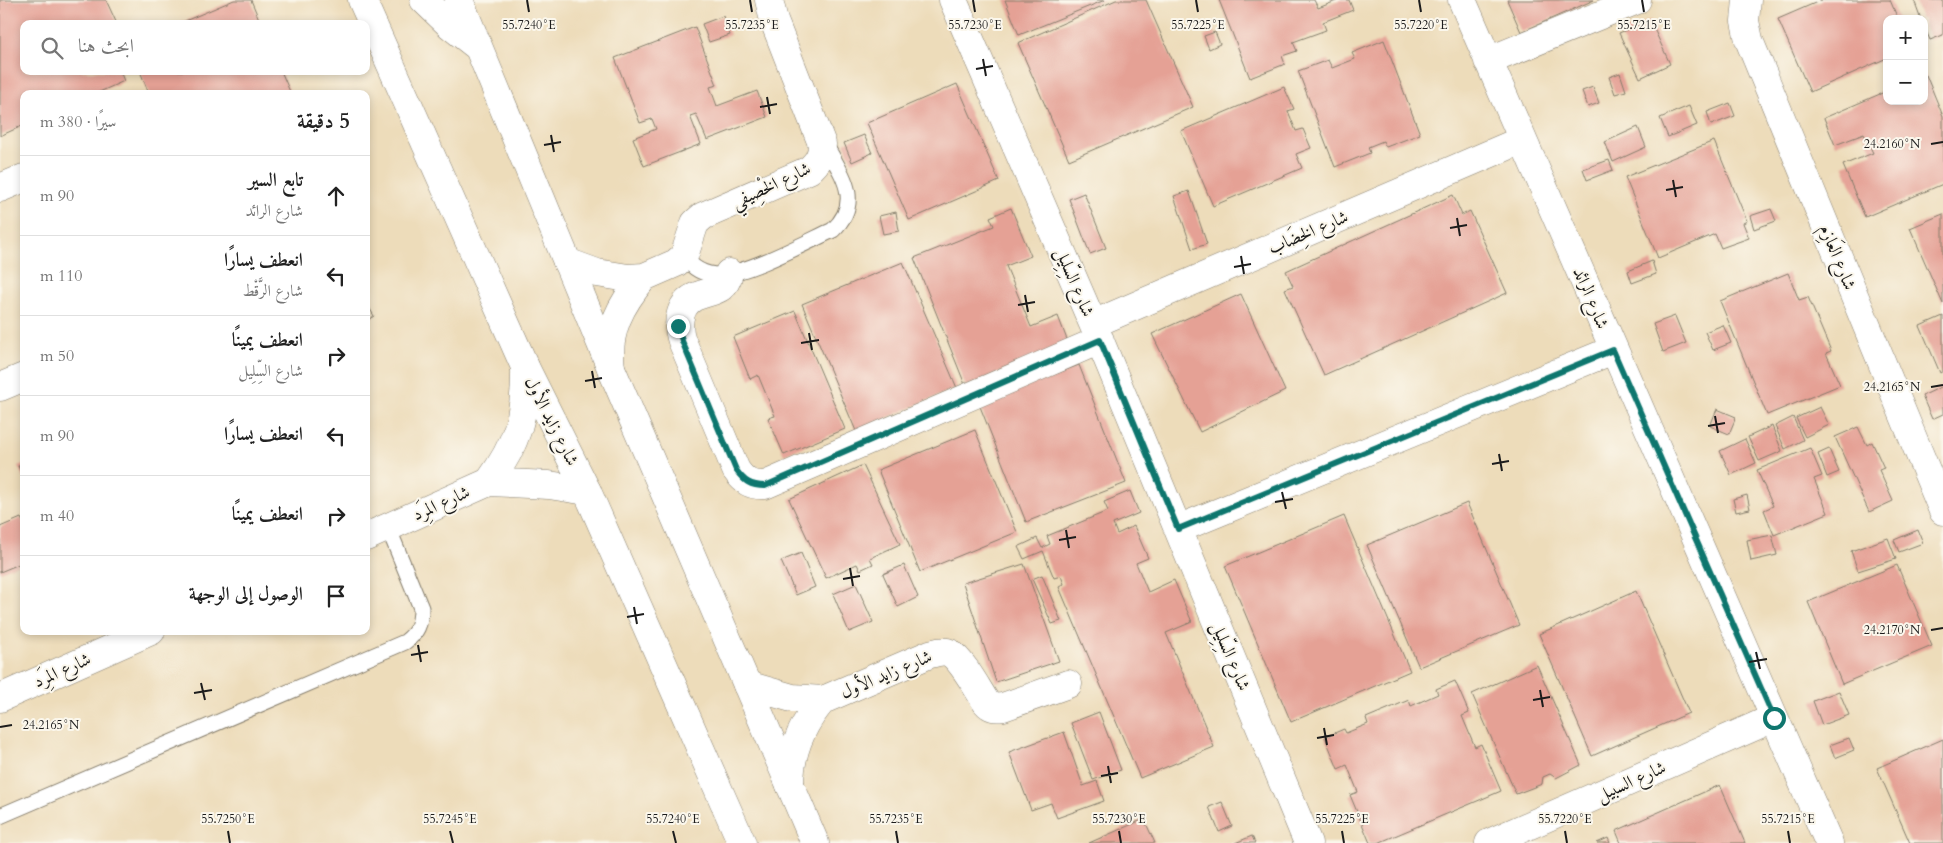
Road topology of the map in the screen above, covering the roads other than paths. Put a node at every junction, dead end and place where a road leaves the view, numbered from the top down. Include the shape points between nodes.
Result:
1 (362, 0) edge
2 (424, 0) edge
3 (460, 0) edge
4 (769, 0) edge
5 (953, 0) edge
6 (1462, 0) edge
7 (1637, 0) edge
8 (1744, 1) edge
9 (481, 49) junction
10 (1488, 61) junction
11 (819, 132) junction
12 (1522, 140) junction
13 (20, 180) edge
14 (0, 188) edge
15 (684, 256) junction
16 (567, 262) junction
17 (729, 273) junction
18 (644, 277) junction
19 (1096, 332) junction
20 (1613, 350) junction
21 (525, 367) junction
22 (610, 368) junction
23 (20, 379) edge
24 (0, 387) edge
25 (489, 482) junction
26 (587, 491) junction
27 (1943, 511) edge
28 (1178, 529) junction
29 (377, 532) edge
30 (142, 635) edge
31 (1068, 684) dead end
32 (747, 685) junction
33 (0, 698) edge
34 (823, 700) junction
35 (1774, 718) junction
36 (790, 785) junction
37 (0, 816) edge
38 (742, 843) edge
39 (815, 843) edge
40 (1308, 843) edge
41 (1489, 843) edge
42 (1829, 843) edge

1 - 21 street, شارع زايد الأول
2 - 9 street
3 - 9 street, شارع زايد الأول
4 - 11 street, شارع الخْصِيفي via 774,21
5 - 19 street, شارع السِّلِيل
6 - 10 street, شارع الرائد
7 - 10 street
8 - 27 street, شارع العَازِم via 1748,40
9 - 16 street, شارع زايد الأول
10 - 12 street, شارع الرائد
11 - 15 street, شارع الخْصِيفي via 822,156 809,170 703,216 695,223
11 - 17 lane via 846,185 848,210 842,221 827,233 756,265
12 - 19 street, شارع الخِضَاب
12 - 20 street, شارع الرائد
13 - 14 street
15 - 17 lane via 703,273
15 - 18 street
16 - 18 street via 597,273
16 - 22 street, شارع زايد الأول
17 - 19 street, شارع الخِضَاب via 724,286 689,300 678,326 736,470 754,486 765,486
18 - 22 street via 615,320 609,353
19 - 28 street, شارع السِّلِيل
20 - 28 street
20 - 35 street, شارع الرائد
21 - 25 street, شارع المِرَد via 526,392 522,416 504,462
21 - 26 street, شارع زايد الأول
22 - 32 street, شارع زايد الأول
23 - 24 street
25 - 26 street, شارع المِرَد
25 - 29 street, شارع المِرَد
26 - 38 street, شارع زايد الأول
28 - 40 street, شارع السِّلِيل
29 - 37 lane via 421,608 421,618 413,636
30 - 33 street, شارع المِرَد
31 - 34 street, شارع زايد الأول via 1002,708 990,707 958,660 941,651
32 - 34 street, شارع زايد الأول via 792,698
32 - 36 street, شارع زايد الأول
34 - 36 street, شارع زايد الأول via 797,739
35 - 41 street, شارع السبيل
35 - 42 street, شارع الرائد
36 - 39 street, شارع زايد الأول

